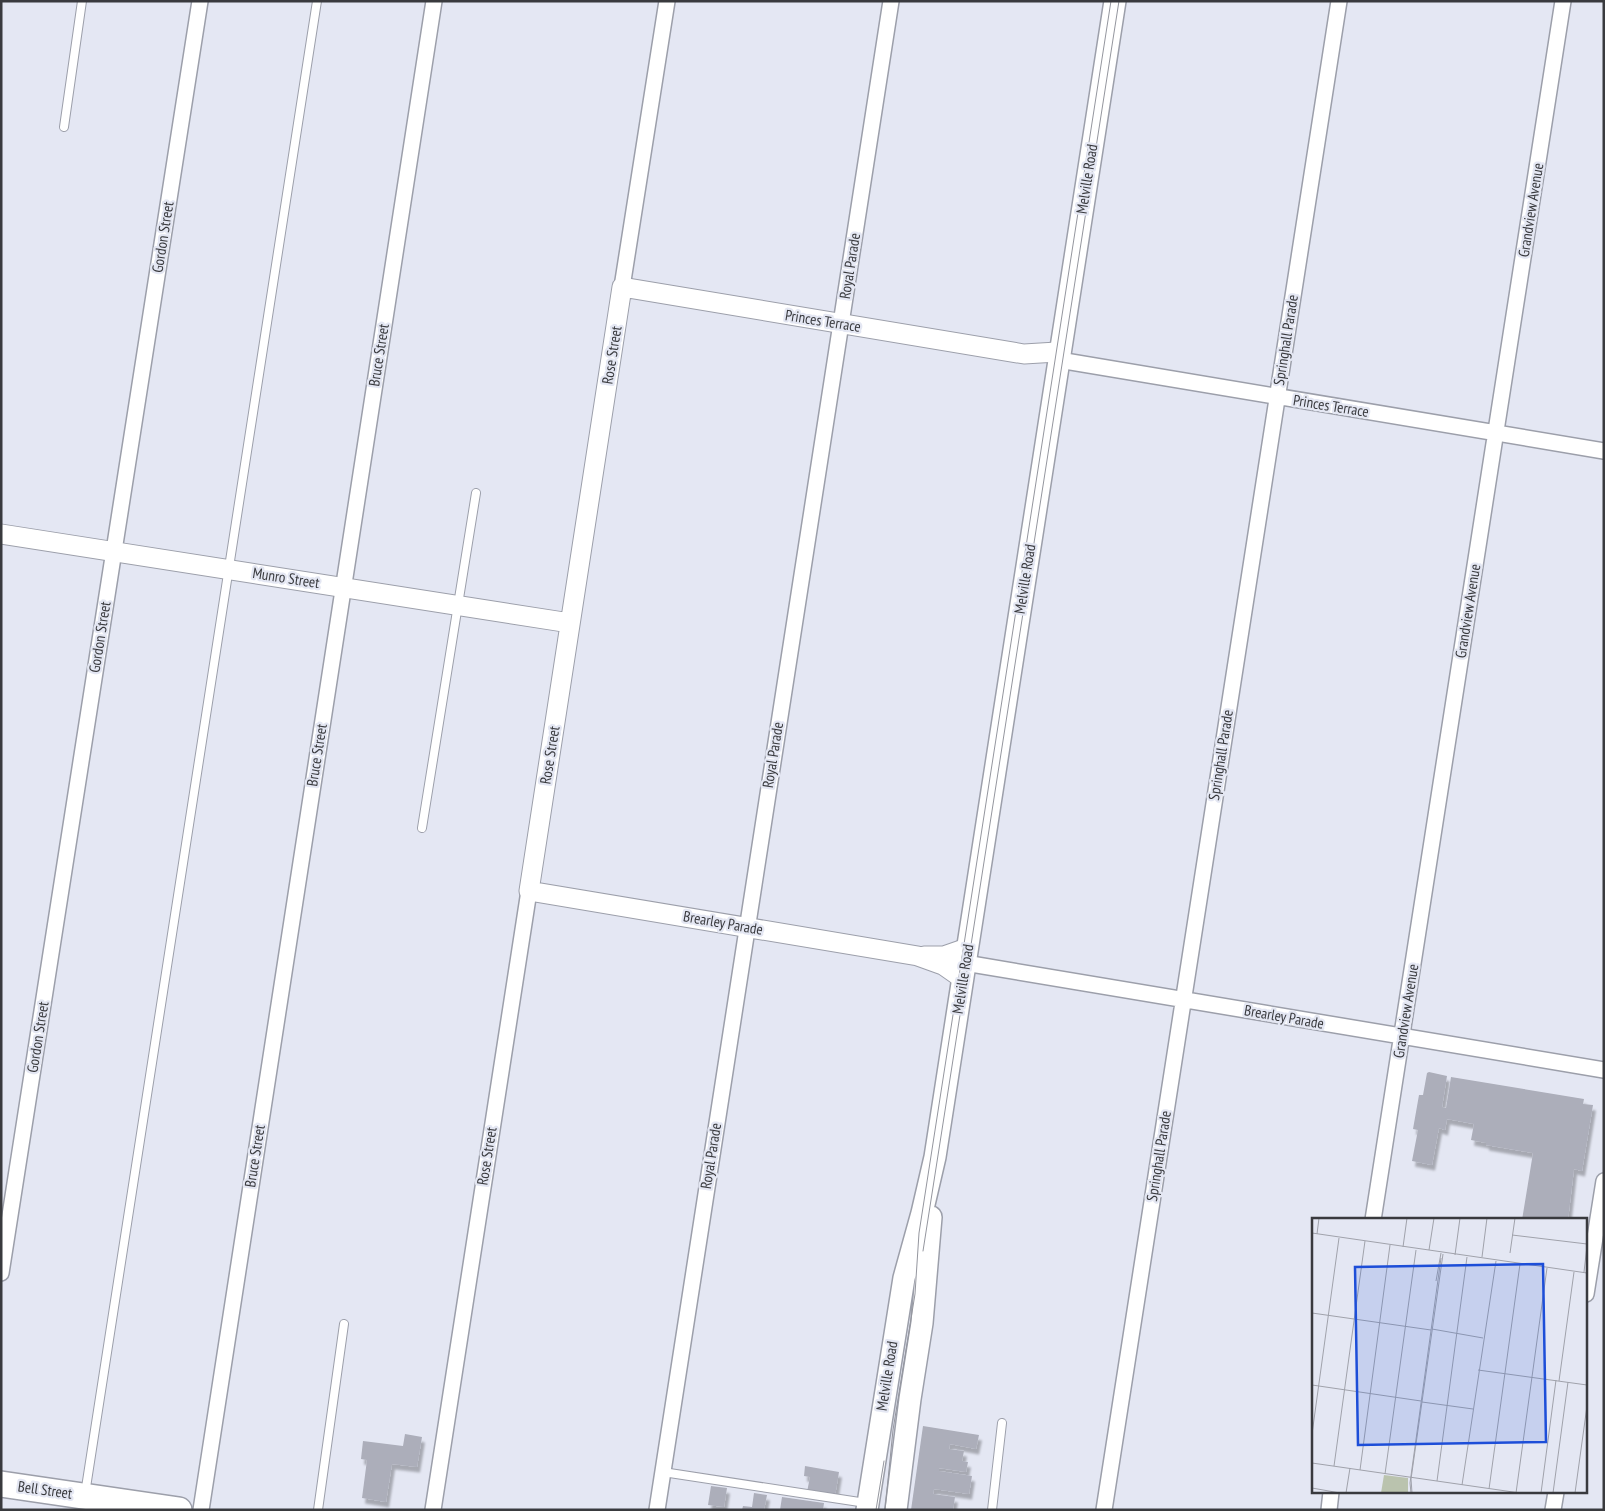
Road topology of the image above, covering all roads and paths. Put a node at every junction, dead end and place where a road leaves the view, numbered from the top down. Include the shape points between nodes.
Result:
1 (82, 1) edge
2 (200, 1) edge
3 (317, 1) edge
4 (434, 1) edge
5 (667, 1) edge
6 (891, 1) edge
7 (1115, 1) edge
8 (1339, 1) edge
9 (1563, 1) edge
10 (64, 127) dead end
11 (622, 287) junction
12 (841, 324) junction
13 (1059, 360) junction
14 (1277, 397) junction
15 (1496, 433) junction
16 (1604, 451) edge
17 (476, 493) dead end
18 (1, 534) edge
19 (114, 552) junction
20 (229, 569) junction
21 (343, 587) junction
22 (458, 605) junction
23 (570, 623) junction
24 (422, 828) dead end
25 (529, 891) junction
26 (747, 927) junction
27 (918, 956) junction
28 (965, 964) junction
29 (1183, 1001) junction
30 (1402, 1037) junction
31 (1604, 1070) edge
32 (935, 1156) junction
33 (1604, 1181) edge
34 (1373, 1218) edge
35 (1, 1273) edge
36 (1588, 1281) edge
37 (344, 1324) dead end
38 (1002, 1423) dead end
39 (663, 1472) junction
40 (1, 1484) edge
41 (1331, 1494) edge
42 (1556, 1494) edge
43 (84, 1496) junction
44 (868, 1506) edge
45 (154, 1508) edge
46 (179, 1510) edge
47 (201, 1510) edge
48 (318, 1510) edge
49 (433, 1510) edge
50 (657, 1510) edge
51 (896, 1510) edge
52 (992, 1510) edge
53 (1104, 1510) edge
54 (1329, 1510) edge
55 (1553, 1510) edge

1 - 10 lane
2 - 19 street, Gordon Street
3 - 20 lane
4 - 21 street, Bruce Street
5 - 11 street, Rose Street
6 - 12 street, Royal Parade
7 - 13 main road, Melville Road
8 - 14 street, Springhall Parade
9 - 15 street, Grandview Avenue
11 - 12 street, Princes Terrace
11 - 23 street, Rose Street
12 - 13 street, Princes Terrace
12 - 26 street, Royal Parade
13 - 14 street, Princes Terrace
13 - 28 main road, Melville Road
14 - 15 street, Princes Terrace
14 - 29 street, Springhall Parade
15 - 16 street, Princes Terrace
15 - 30 street, Grandview Avenue
17 - 22 lane
18 - 19 street, Munro Street
19 - 20 street, Munro Street
19 - 35 street, Gordon Street
20 - 21 street, Munro Street
20 - 43 lane
21 - 22 street, Munro Street
21 - 47 street, Bruce Street
22 - 23 street, Munro Street
22 - 24 lane
23 - 25 street, Rose Street
25 - 26 street, Brearley Parade
25 - 49 street, Rose Street
26 - 27 street, Brearley Parade
26 - 39 street, Royal Parade
27 - 28 street, Brearley Parade via 944,956
27 - 28 street, Brearley Parade via 943,965
28 - 29 street, Brearley Parade
28 - 32 main road, Melville Road
29 - 30 street, Brearley Parade
29 - 53 street, Springhall Parade
30 - 31 street, Brearley Parade
30 - 34 street, Grandview Avenue
32 - 44 main road, Melville Road via 902,1288
32 - 51 main road, Melville Road via 922,1323
33 - 36 street
37 - 48 lane
38 - 52 lane
39 - 44 lane
39 - 50 street, Royal Parade
40 - 43 highway, Bell Street
41 - 54 street
42 - 55 street
43 - 45 highway, Bell Street
45 - 46 highway, Bell Street

